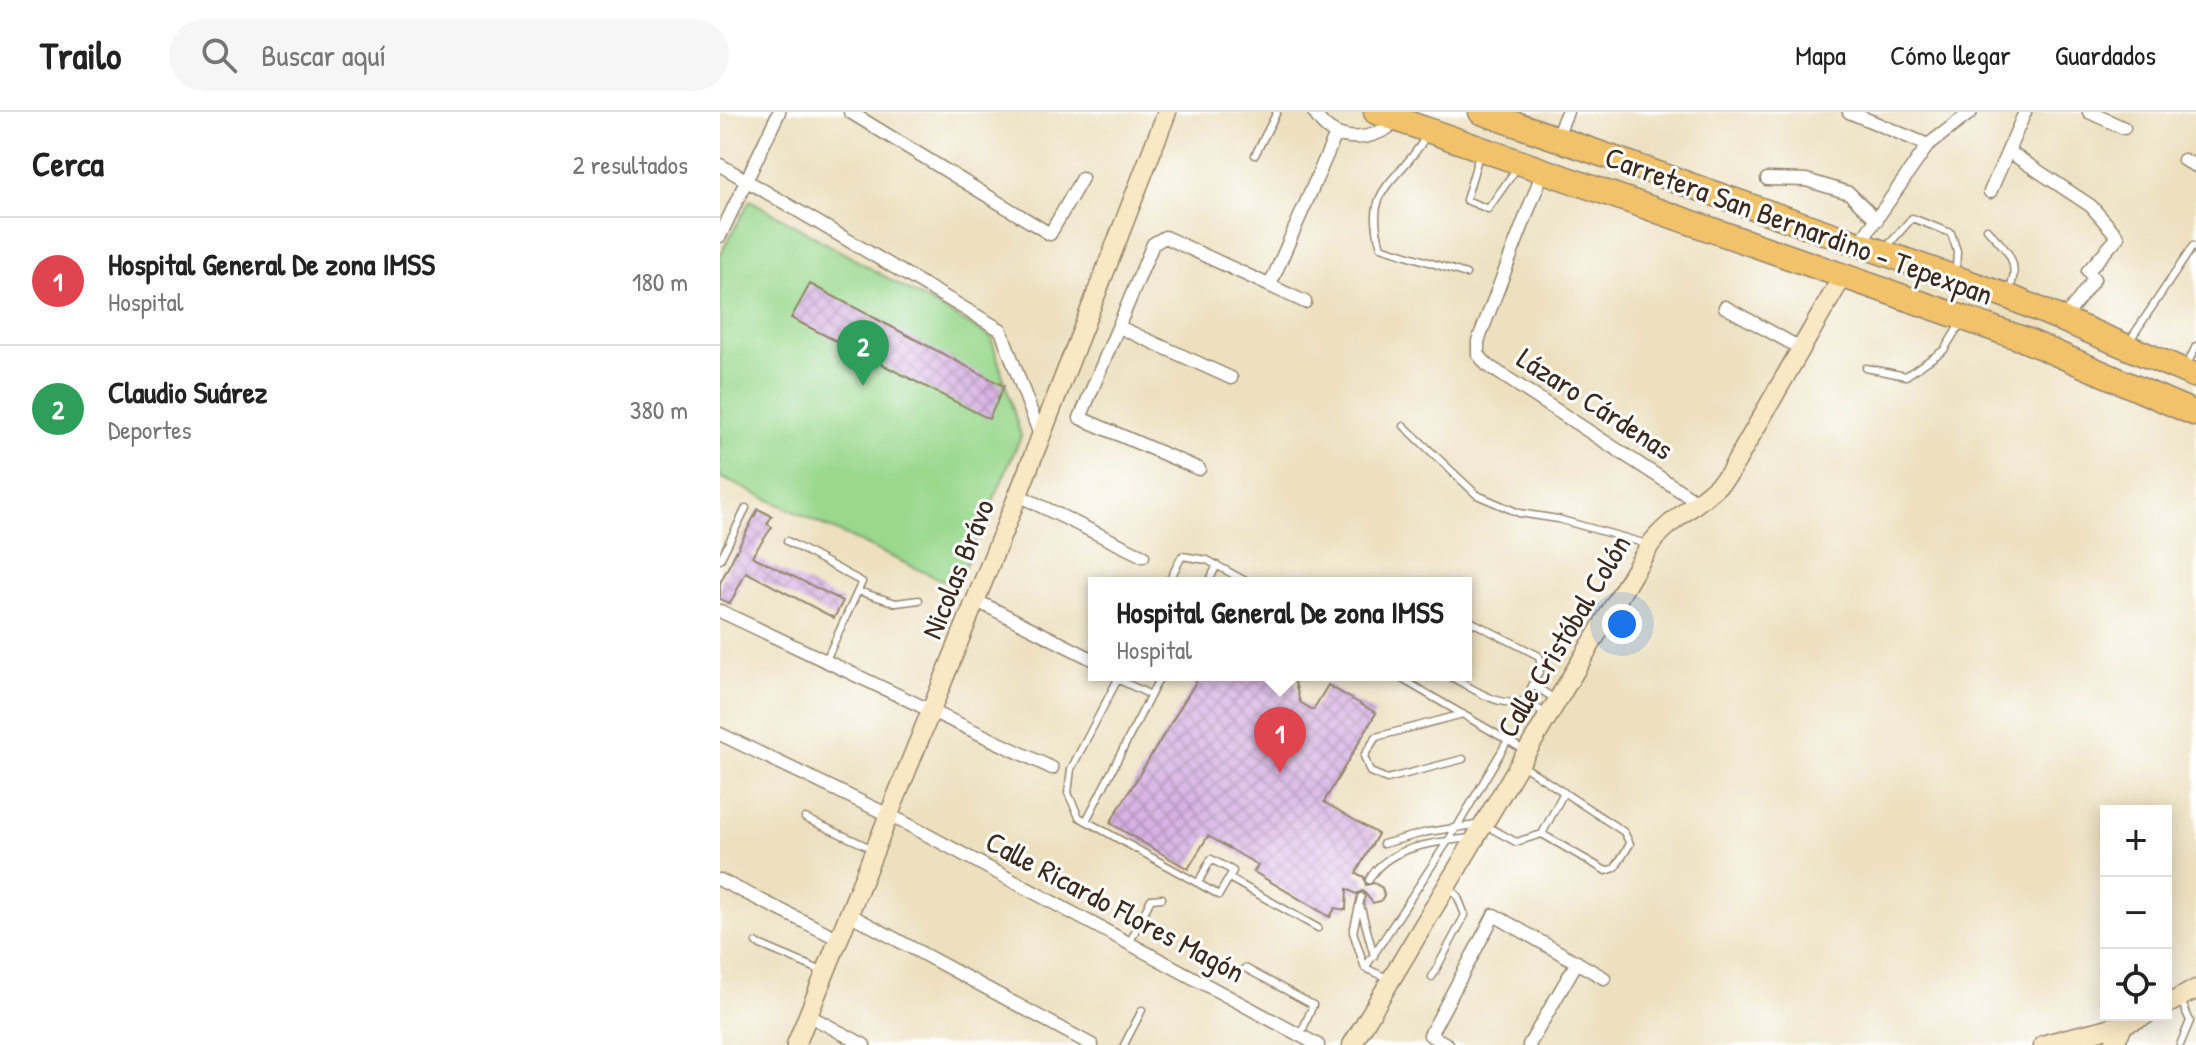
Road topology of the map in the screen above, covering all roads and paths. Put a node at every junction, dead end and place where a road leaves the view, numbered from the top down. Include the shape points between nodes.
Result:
1 (779, 112) edge
2 (850, 112) edge
3 (1167, 112) edge
4 (1277, 112) edge
5 (1314, 112) edge
6 (1376, 112) edge
7 (1481, 112) edge
8 (1567, 112) edge
9 (1849, 112) edge
10 (1950, 112) edge
11 (2025, 112) edge
12 (2089, 112) edge
13 (1967, 115) edge
14 (1400, 120) junction
15 (2124, 128) dead end
16 (1430, 130) junction
17 (1336, 134) junction
18 (1556, 138) junction
19 (1928, 145) junction
20 (1480, 147) junction
21 (2008, 151) junction
22 (1255, 155) dead end
23 (720, 165) edge
24 (1532, 165) junction
25 (1082, 178) dead end
26 (1767, 179) dead end
27 (748, 181) junction
28 (1990, 192) dead end
29 (1877, 220) junction
30 (1987, 229) dead end
31 (720, 236) edge
32 (1859, 244) junction
33 (2193, 246) dead end
34 (1883, 252) junction
35 (1466, 274) dead end
36 (1844, 274) junction
37 (1955, 278) junction
38 (1270, 285) junction
39 (2007, 296) junction
40 (1305, 302) dead end
41 (1725, 307) dead end
42 (1964, 317) junction
43 (2064, 319) junction
44 (1119, 327) junction
45 (2127, 346) junction
46 (2196, 346) edge
47 (1802, 349) junction
48 (1866, 368) dead end
49 (2190, 373) edge
50 (1231, 378) dead end
51 (2196, 414) edge
52 (1404, 426) dead end
53 (1041, 438) junction
54 (1199, 469) dead end
55 (1018, 495) junction
56 (1699, 503) junction
57 (746, 508) dead end
58 (787, 541) dead end
59 (1650, 545) junction
60 (1143, 556) dead end
61 (720, 560) edge
62 (1217, 565) junction
63 (1171, 577) edge
64 (1211, 577) edge
65 (1238, 577) edge
66 (858, 591) junction
67 (919, 600) dead end
68 (975, 600) junction
69 (720, 611) edge
70 (1472, 622) edge
71 (1088, 657) edge
72 (825, 662) junction
73 (1116, 681) edge
74 (1125, 681) edge
75 (1158, 681) edge
76 (1405, 681) edge
77 (1459, 681) edge
78 (1533, 685) junction
79 (1151, 695) junction
80 (1525, 700) junction
81 (1553, 708) junction
82 (930, 711) junction
83 (1463, 714) junction
84 (720, 734) edge
85 (1508, 740) junction
86 (1523, 758) junction
87 (1463, 759) dead end
88 (1052, 768) dead end
89 (1564, 792) junction
90 (887, 816) junction
91 (805, 818) dead end
92 (1086, 821) junction
93 (1457, 827) junction
94 (1479, 831) junction
95 (1542, 834) junction
96 (1448, 840) junction
97 (1383, 844) dead end
98 (874, 849) junction
99 (1229, 878) junction
100 (720, 880) edge
101 (1369, 880) dead end
102 (1198, 883) junction
103 (1446, 886) junction
104 (1361, 897) dead end
105 (1162, 898) dead end
106 (1361, 908) dead end
107 (849, 914) junction
108 (1318, 928) dead end
109 (839, 939) junction
110 (756, 943) dead end
111 (1129, 944) junction
112 (1374, 956) junction
113 (1577, 962) junction
114 (1245, 968) dead end
115 (1365, 968) junction
116 (825, 973) junction
117 (1432, 977) dead end
118 (1604, 978) dead end
119 (1390, 979) junction
120 (2185, 997) edge
121 (1142, 1010) dead end
122 (808, 1015) junction
123 (2133, 1021) edge
124 (2124, 1025) junction
125 (1300, 1036) junction
126 (796, 1045) edge
127 (864, 1045) edge
128 (1092, 1045) edge
129 (1124, 1045) edge
130 (1318, 1045) edge
131 (1352, 1045) edge
132 (1448, 1045) edge
133 (1529, 1045) edge
134 (2043, 1045) edge
135 (2113, 1045) edge
136 (2180, 1045) edge

1 - 27 street
2 - 25 street via 1050,234
3 - 53 street, Nicolas Brávo
4 - 22 lane
5 - 17 street
6 - 14 highway, Carretera San Bernardino - Tepexpan
7 - 18 highway, Carretera San Bernardino - Tepexpan
8 - 18 street
9 - 19 street
10 - 13 street
11 - 21 street
12 - 15 street
13 - 19 street
14 - 16 highway, Carretera San Bernardino - Tepexpan
14 - 17 street via 1382,134 1358,139
16 - 20 highway, Carretera San Bernardino - Tepexpan
16 - 35 lane via 1379,193 1373,223 1381,247
17 - 38 street
18 - 32 highway, Carretera San Bernardino - Tepexpan
19 - 29 street
20 - 24 highway, Carretera San Bernardino - Tepexpan
20 - 24 lane via 1466,200 1488,209
21 - 28 street
21 - 43 street via 2091,206 2118,237 2088,271 2094,279
23 - 27 street
24 - 36 highway, Carretera San Bernardino - Tepexpan
24 - 56 street, Lázaro Cárdenas via 1478,354 1487,365
26 - 29 street via 1806,180 1849,193
27 - 31 street
27 - 53 street via 1001,330
29 - 32 street
30 - 39 lane via 2012,255 2016,273
32 - 34 highway, Carretera San Bernardino - Tepexpan
33 - 45 lane
34 - 37 highway, Carretera San Bernardino - Tepexpan
34 - 37 lane via 1912,218 1951,233 1957,251
36 - 42 highway, Carretera San Bernardino - Tepexpan
36 - 47 street, Calle Cristóbal Colón
37 - 39 highway, Carretera San Bernardino - Tepexpan
38 - 40 street
38 - 44 street via 1162,237 1153,244
39 - 43 highway, Carretera San Bernardino - Tepexpan
41 - 47 street
42 - 48 lane via 1944,350 1906,376
42 - 51 highway, Carretera San Bernardino - Tepexpan
43 - 45 highway, Carretera San Bernardino - Tepexpan
44 - 50 street
44 - 54 street via 1080,418
45 - 49 highway, Carretera San Bernardino - Tepexpan
46 - 49 lane
47 - 56 street, Calle Cristóbal Colón via 1729,474
52 - 59 lane via 1477,495 1519,513
53 - 55 street, Nicolas Brávo
55 - 60 street
55 - 68 street, Nicolas Brávo
56 - 59 street, Calle Cristóbal Colón via 1675,517
57 - 61 lane
58 - 66 lane via 862,582
59 - 81 street, Calle Cristóbal Colón
62 - 63 lane via 1182,556
62 - 64 lane
62 - 65 lane
66 - 67 lane via 896,603
66 - 72 lane
68 - 71 street
68 - 82 street, Nicolas Brávo
69 - 72 street
70 - 78 lane via 1539,656 1541,668
72 - 82 street
73 - 92 lane via 1071,769 1068,793
74 - 79 lane
75 - 79 lane
76 - 83 lane
77 - 80 lane via 1492,698
78 - 80 lane
78 - 81 lane
79 - 92 lane
80 - 81 lane
81 - 86 street, Calle Cristóbal Colón
82 - 88 street
82 - 90 street, Nicolas Brávo
83 - 85 lane
83 - 87 lane via 1376,737 1364,756 1370,772 1387,779
84 - 90 street, Calle Ricardo Flores Magón
85 - 86 lane
85 - 93 lane
86 - 89 lane
86 - 94 street, Calle Cristóbal Colón
89 - 95 lane
89 - 95 lane via 1624,832 1630,844 1615,868 1606,871
90 - 98 street, Nicolas Brávo
90 - 111 street, Calle Ricardo Flores Magón
91 - 98 lane
92 - 102 lane
93 - 94 lane
93 - 96 lane
93 - 97 lane
94 - 95 lane via 1516,842
94 - 96 lane
94 - 103 street, Calle Cristóbal Colón
96 - 101 lane via 1403,851 1378,864
96 - 112 lane
98 - 107 street, Nicolas Brávo
99 - 102 lane via 1219,895
99 - 102 lane via 1233,871 1211,859
99 - 108 lane
100 - 109 street
103 - 117 lane via 1457,895 1465,915
103 - 119 street, Calle Cristóbal Colón
104 - 115 lane via 1353,932
105 - 111 lane via 1151,899
106 - 112 lane
107 - 109 street, Nicolas Brávo
107 - 128 street
109 - 116 street, Nicolas Brávo
110 - 116 lane
111 - 125 street, Calle Ricardo Flores Magón
112 - 115 lane
113 - 118 street
113 - 132 street via 1494,915 1430,1035
113 - 133 street
114 - 125 lane via 1313,1005
115 - 119 lane
116 - 122 street, Nicolas Brávo
119 - 131 street, Calle Cristóbal Colón
120 - 136 lane via 2190,1021
121 - 129 lane
122 - 126 street, Nicolas Brávo
122 - 127 street
123 - 124 street
124 - 134 street
124 - 135 street
125 - 130 street, Calle Ricardo Flores Magón

